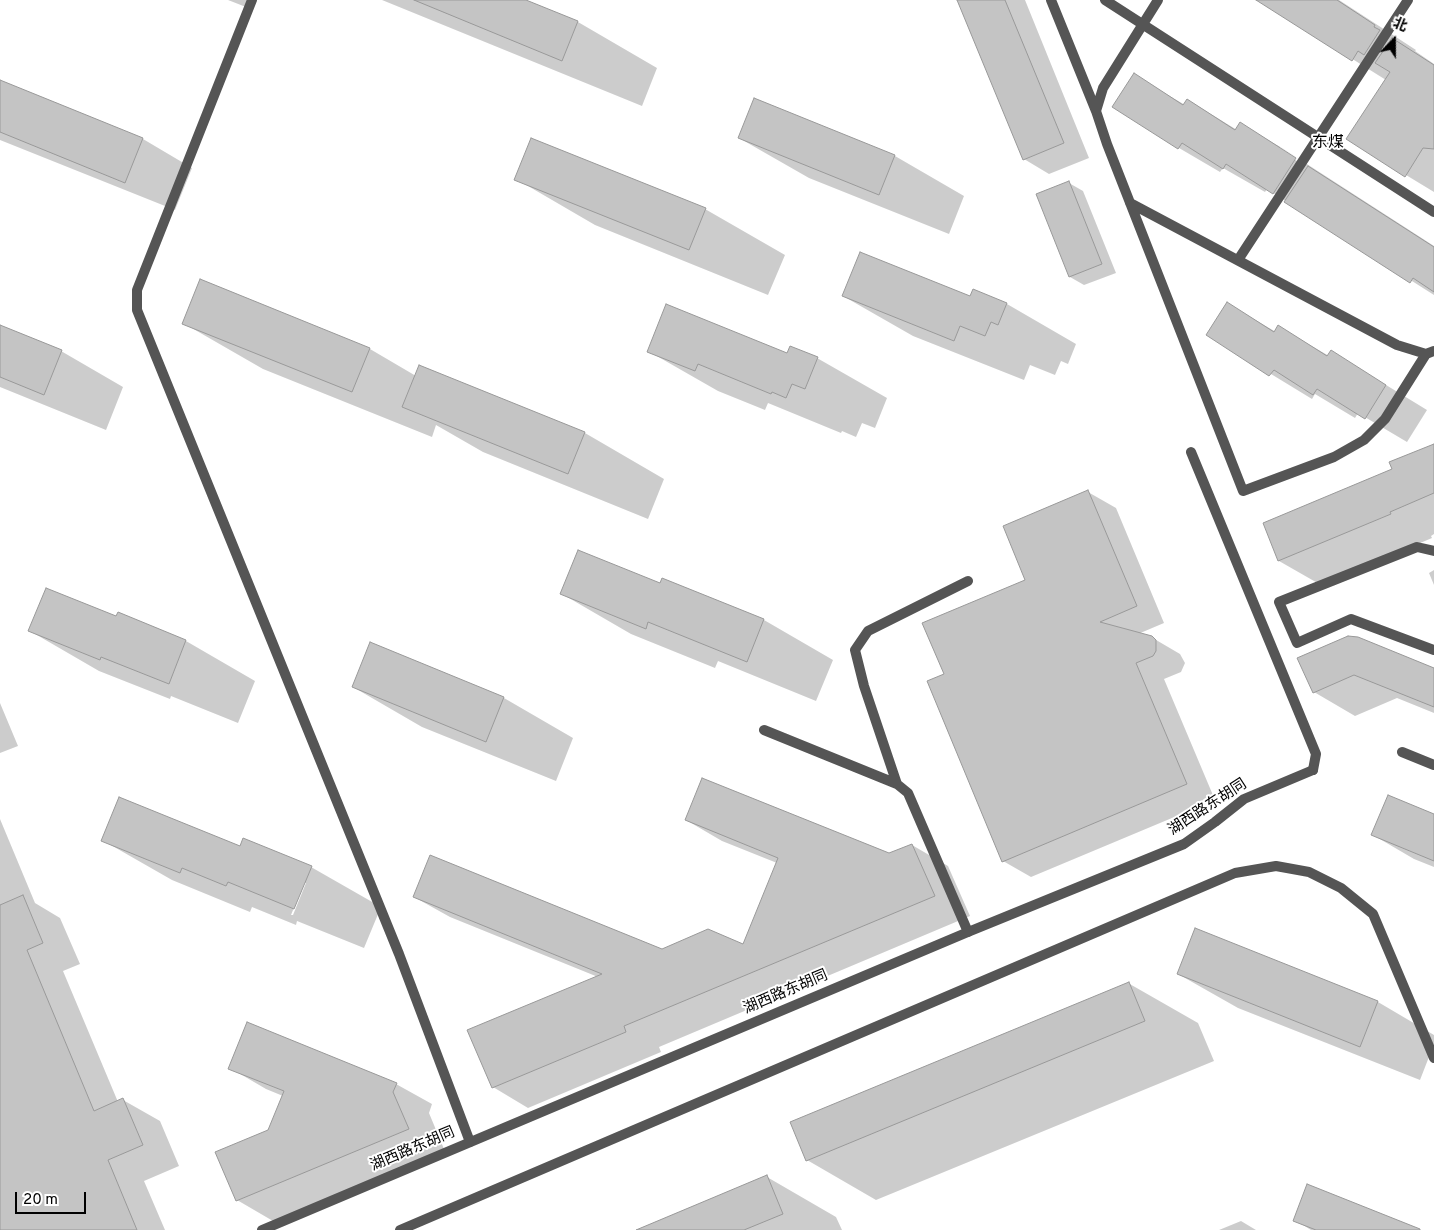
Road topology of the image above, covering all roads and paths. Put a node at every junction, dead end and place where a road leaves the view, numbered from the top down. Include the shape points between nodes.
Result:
1 (252, 0) edge
2 (1052, 0) edge
3 (1105, 0) edge
4 (1158, 0) edge
5 (1408, 0) edge
6 (1143, 24) junction
7 (1096, 110) junction
8 (1319, 138) junction
9 (1130, 204) junction
10 (1434, 212) edge
11 (1238, 260) junction
12 (1430, 353) edge
13 (1190, 452) dead end
14 (1434, 551) edge
15 (968, 581) dead end
16 (1434, 650) edge
17 (764, 730) dead end
18 (1402, 752) dead end
19 (1434, 765) edge
20 (898, 784) junction
21 (968, 932) junction
22 (1434, 1058) edge
23 (470, 1142) junction
24 (262, 1230) edge
25 (400, 1230) edge

1 - 23 street via 137,290 137,310 396,945
2 - 7 street
3 - 6 street
4 - 6 street
5 - 8 street
6 - 7 street via 1103,88
6 - 8 street
7 - 9 street
8 - 10 street
8 - 11 street
9 - 11 street
9 - 12 street via 1243,491 1334,457 1364,440 1385,419
11 - 12 street via 1397,345
13 - 21 street, 湖西路东胡同 via 1316,754 1313,770 1244,799 1184,844
14 - 16 street via 1417,548 1279,602 1297,643 1351,619
15 - 20 street via 868,630 855,650
17 - 20 street
18 - 19 street
20 - 21 street via 908,793
21 - 23 street, 湖西路东胡同
22 - 25 street via 1373,914 1341,888 1309,872 1276,866 1235,873
23 - 24 street, 湖西路东胡同

